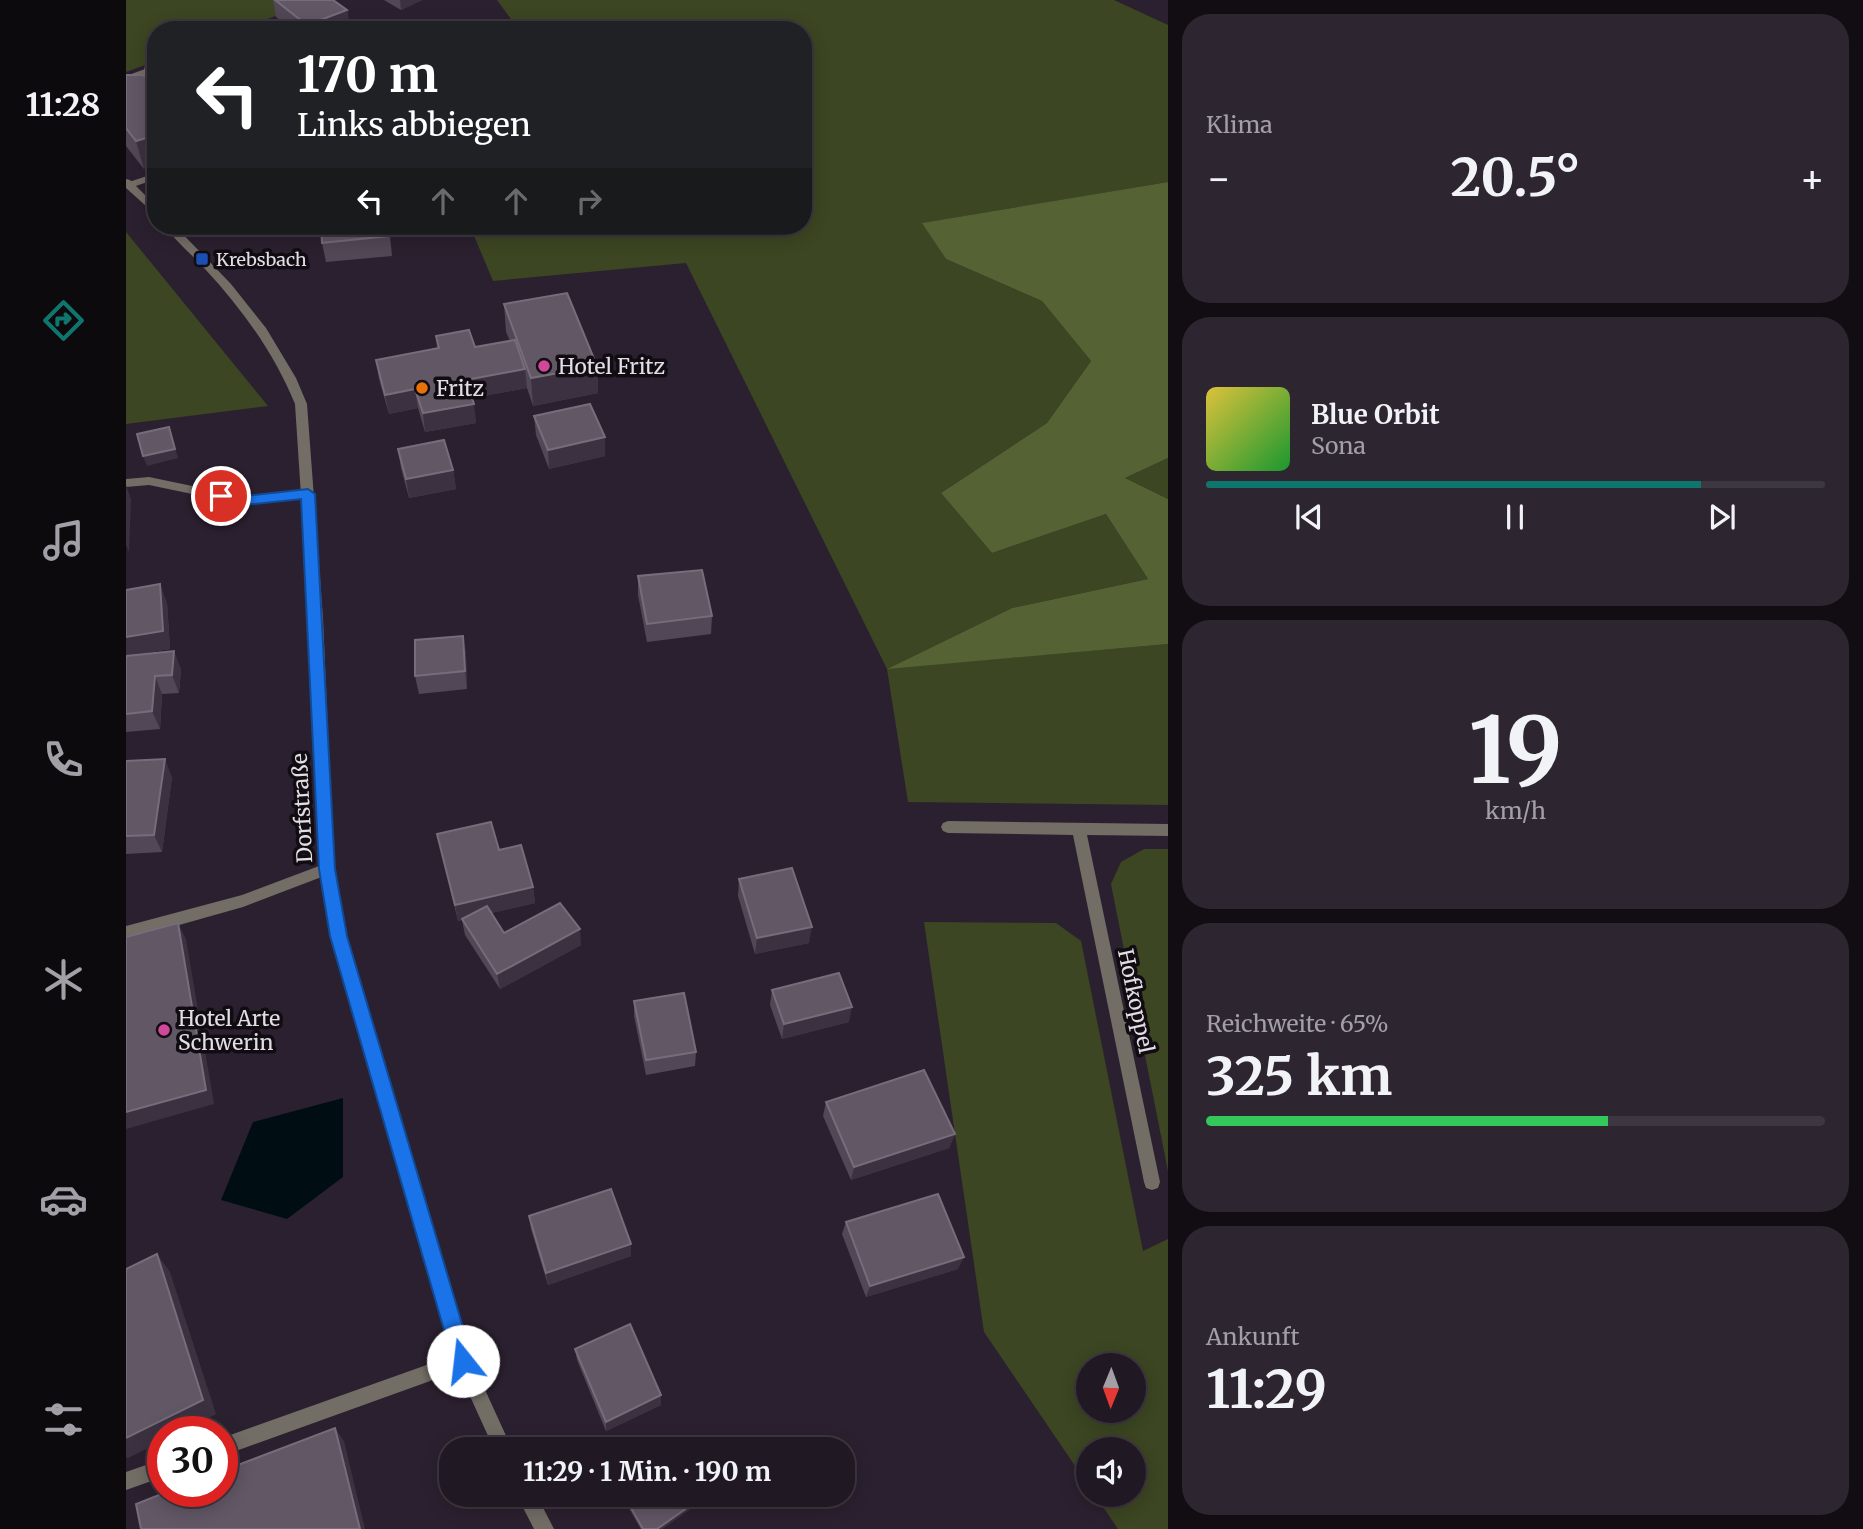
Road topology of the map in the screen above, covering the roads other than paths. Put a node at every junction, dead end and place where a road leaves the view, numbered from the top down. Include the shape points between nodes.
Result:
1 (147, 71) edge
2 (126, 79) edge
3 (147, 179) edge
4 (128, 184) edge
5 (147, 203) edge
6 (178, 235) edge
7 (126, 483) edge
8 (308, 494) junction
9 (948, 827) dead end
10 (1079, 829) junction
11 (1168, 830) edge
12 (327, 869) junction
13 (126, 933) edge
14 (1152, 1182) dead end
15 (463, 1361) junction
16 (498, 1437) edge
17 (238, 1441) edge
18 (147, 1474) edge
19 (126, 1481) edge
20 (531, 1507) edge
21 (544, 1529) edge

1 - 2 street
3 - 4 street
4 - 5 street
6 - 8 street, Dorfstraße via 266,334 290,374 301,404
7 - 8 street via 149,481 245,500
8 - 12 street, Dorfstraße
9 - 10 street
10 - 11 street
10 - 14 street, Hofkoppel
12 - 13 street via 243,901
12 - 15 street, Dorfstraße via 338,936
15 - 16 street, Dorfstraße
15 - 17 street
18 - 19 street
20 - 21 street

